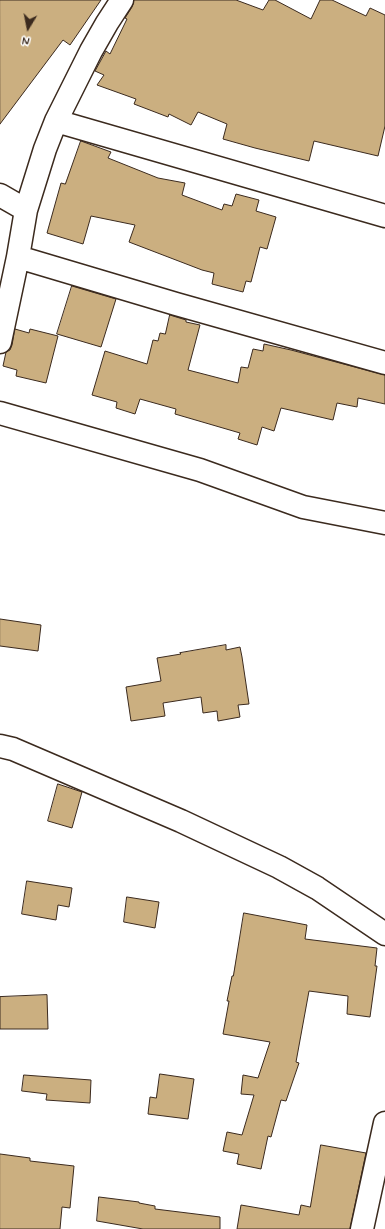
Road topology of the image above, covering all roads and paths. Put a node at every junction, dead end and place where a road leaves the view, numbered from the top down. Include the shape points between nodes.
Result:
1 (122, 0) edge
2 (56, 120) junction
3 (0, 195) edge
4 (26, 210) junction
5 (385, 216) edge
6 (18, 257) junction
7 (0, 342) edge
8 (385, 363) edge
9 (0, 413) edge
10 (385, 523) edge
11 (0, 746) edge
12 (385, 934) edge
13 (385, 1123) edge
14 (362, 1229) edge

1 - 2 street via 107,22
2 - 4 street
2 - 5 street
3 - 4 street
4 - 6 street
6 - 7 street
6 - 8 street
9 - 10 street via 200,470 303,507
11 - 12 street via 14,749 174,818 279,867 317,888
13 - 14 street

